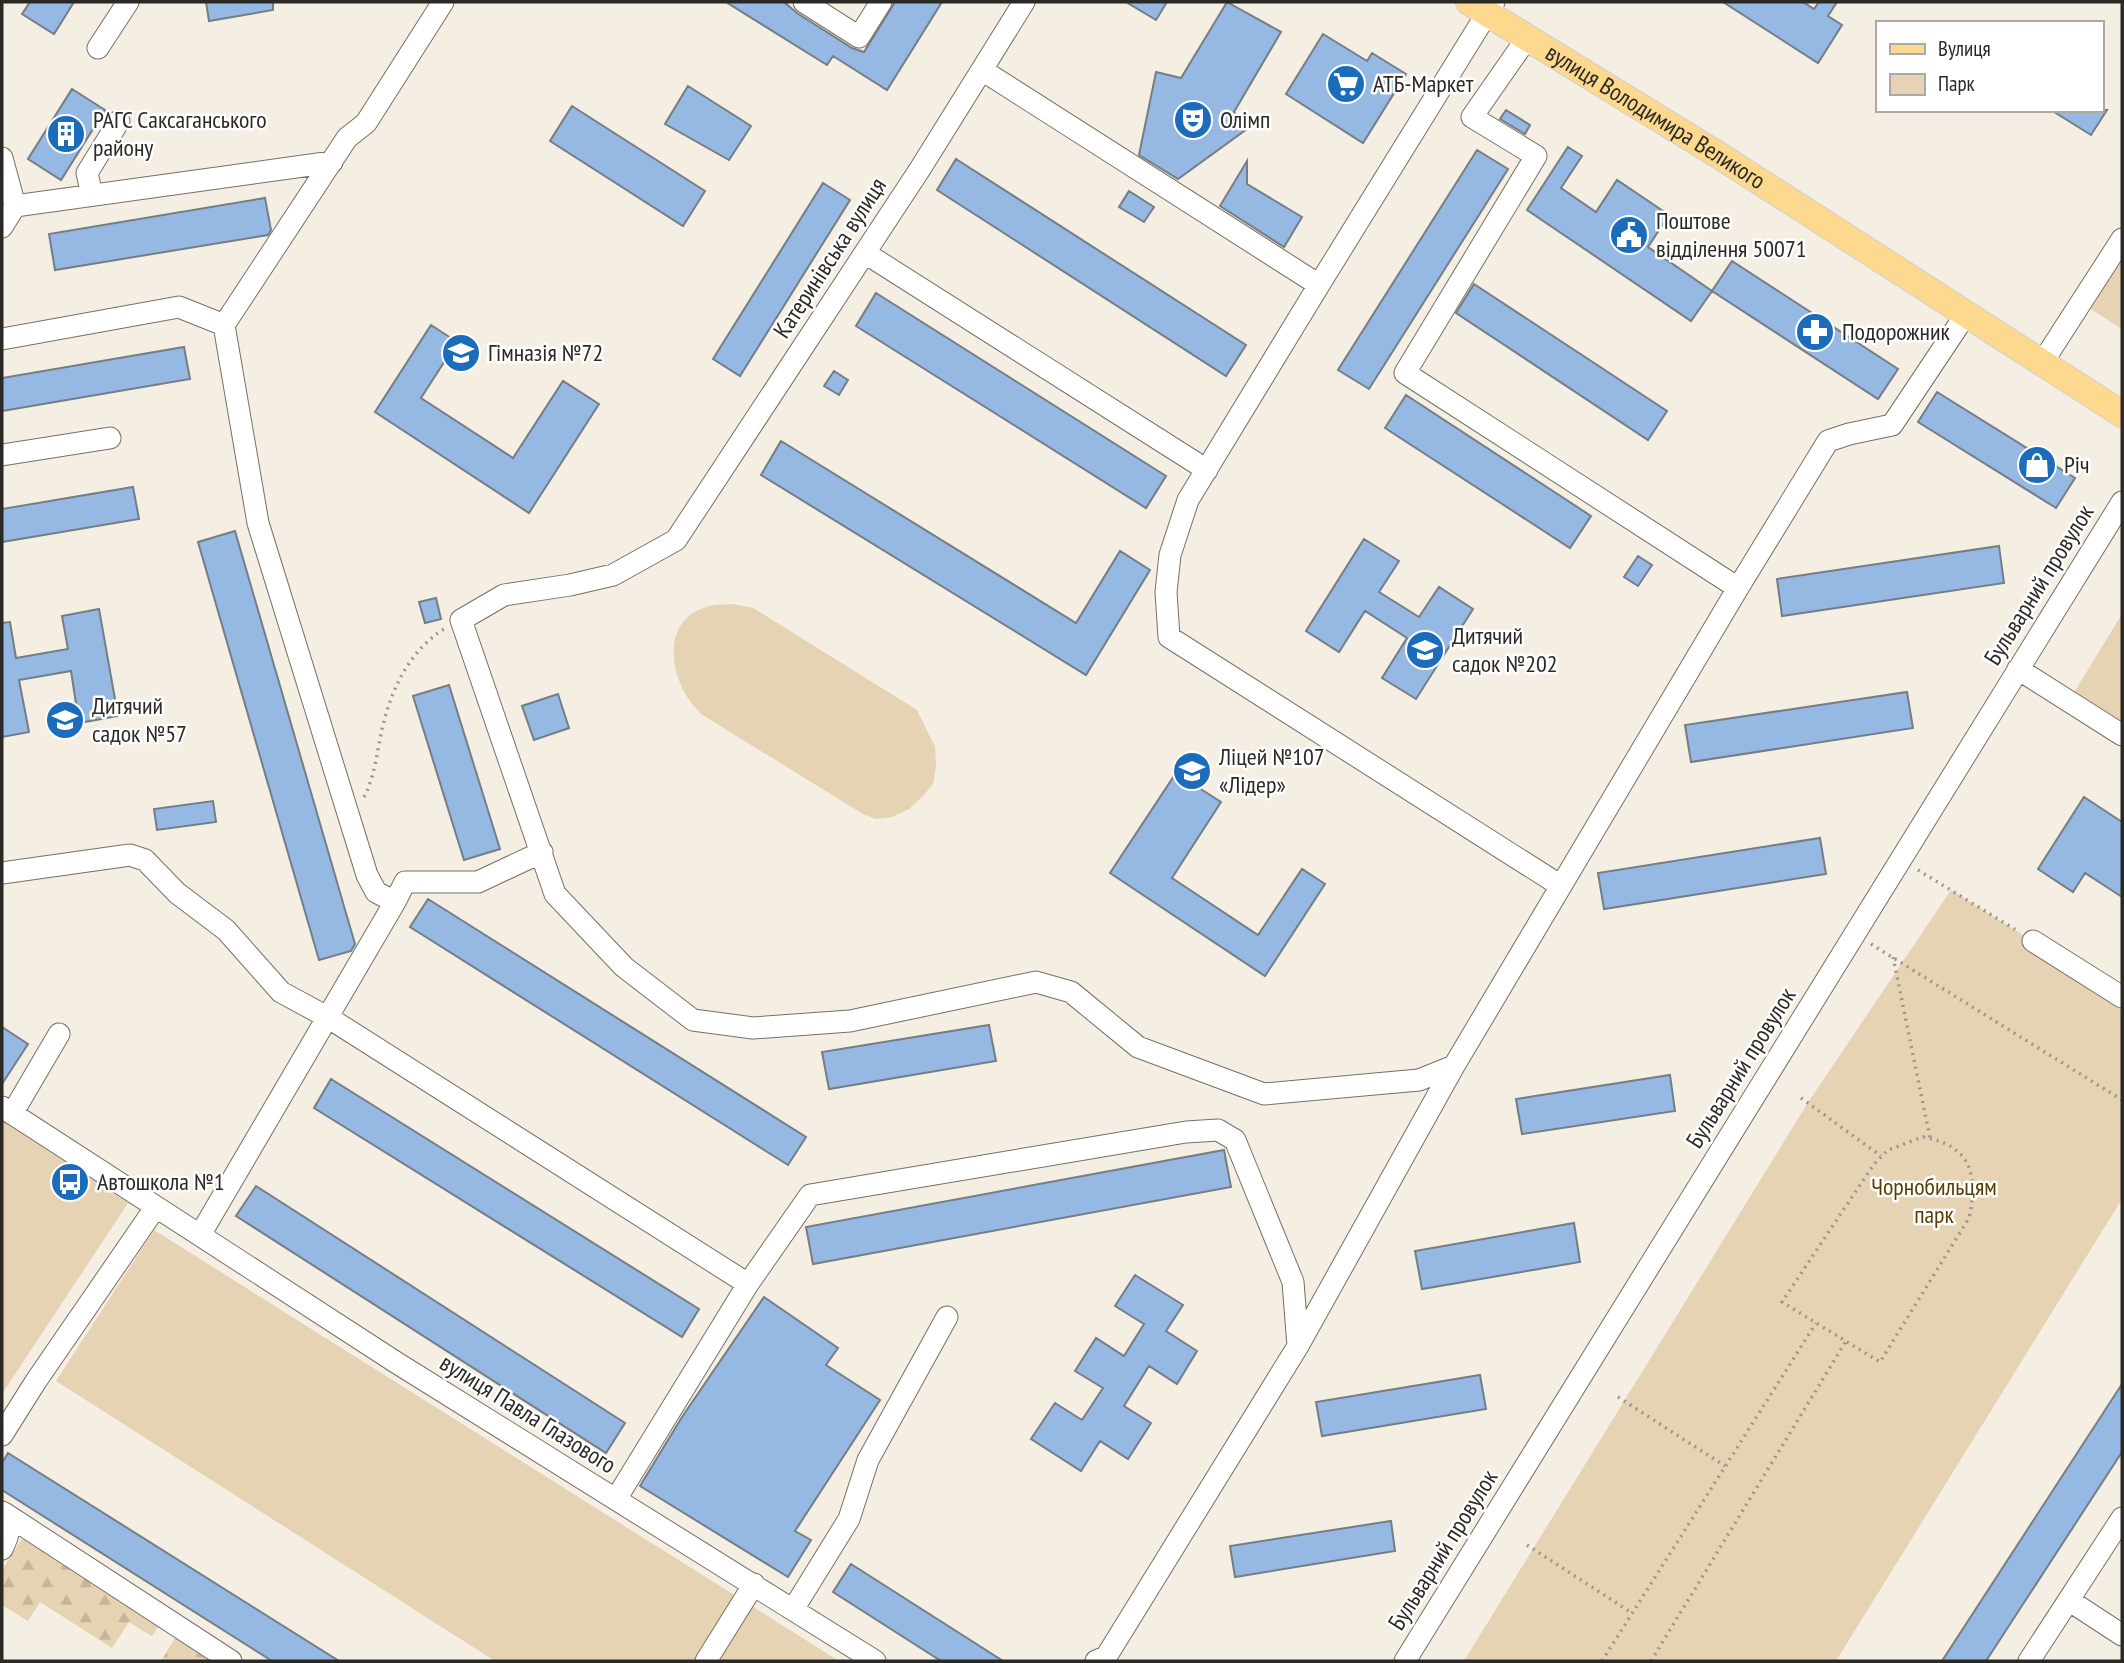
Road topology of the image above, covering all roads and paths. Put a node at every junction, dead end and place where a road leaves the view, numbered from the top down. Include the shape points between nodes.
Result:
1 (128, 2) edge
2 (443, 2) edge
3 (803, 2) edge
4 (881, 2) edge
5 (1024, 2) edge
6 (1483, 5) edge
7 (1527, 38) junction
8 (98, 48) dead end
9 (982, 70) junction
10 (119, 121) dead end
11 (2, 158) edge
12 (332, 162) junction
13 (92, 195) junction
14 (15, 206) junction
15 (2, 227) edge
16 (2122, 239) edge
17 (865, 253) junction
18 (1319, 285) junction
19 (1966, 314) junction
20 (224, 325) junction
21 (2, 340) edge
22 (2042, 363) junction
23 (2122, 414) edge
24 (110, 438) dead end
25 (2, 455) edge
26 (1207, 470) junction
27 (2122, 502) edge
28 (1738, 588) junction
29 (461, 621) junction
30 (2018, 669) junction
31 (2122, 735) edge
32 (348, 815) junction
33 (542, 852) junction
34 (1902, 859) junction
35 (2, 873) edge
36 (1561, 886) junction
37 (395, 902) junction
38 (1855, 934) junction
39 (2033, 941) joint
40 (1893, 957) junction
41 (2122, 997) edge
42 (329, 1018) junction
43 (59, 1034) dead end
44 (1454, 1066) junction
45 (1801, 1098) dead end
46 (2122, 1100) edge
47 (7, 1110) edge
48 (1930, 1138) junction
49 (1882, 1156) junction
50 (155, 1208) junction
51 (200, 1235) junction
52 (748, 1284) junction
53 (947, 1317) dead end
54 (1816, 1323) junction
55 (1846, 1341) junction
56 (1297, 1346) junction
57 (1618, 1397) dead end
58 (2, 1435) edge
59 (1726, 1466) junction
60 (616, 1499) junction
61 (3, 1513) edge
62 (2122, 1518) edge
63 (1527, 1545) dead end
64 (2, 1549) edge
65 (754, 1584) junction
66 (2070, 1601) junction
67 (794, 1608) junction
68 (1632, 1613) junction
69 (2122, 1635) edge
70 (231, 1661) edge
71 (706, 1661) edge
72 (876, 1661) edge
73 (1096, 1661) edge
74 (1405, 1661) edge
75 (1602, 1661) edge
76 (1651, 1661) edge
77 (2029, 1661) edge

1 - 8 street
2 - 12 street via 366,123 347,138
3 - 4 street via 859,37
5 - 9 street, Катеринівська вулиця
6 - 7 main road, вулиця Володимира Великого
6 - 18 street
7 - 19 main road, вулиця Володимира Великого
7 - 28 street via 1472,117 1536,156 1405,373
9 - 17 street, Катеринівська вулиця
9 - 18 street
10 - 13 street via 87,173
11 - 14 street
12 - 13 street
12 - 20 street
13 - 14 street
14 - 15 street
16 - 22 street
17 - 26 street
17 - 29 street, Катеринівська вулиця via 676,540 613,575 504,595
18 - 26 street
19 - 22 main road, вулиця Володимира Великого
19 - 28 street via 1892,425 1828,441
20 - 21 street via 179,307
20 - 32 street via 258,523
22 - 23 main road, вулиця Володимира Великого
24 - 25 street
26 - 36 street via 1188,500 1170,555 1166,592 1170,637
27 - 30 street, Бульварний провулок
28 - 36 street
29 - 32 path via 441,631 407,664 383,725 367,791 357,811
29 - 33 street
30 - 31 street
30 - 34 street, Бульварний провулок
32 - 37 street via 376,892
33 - 37 street via 478,882 405,882
33 - 44 street via 555,894 624,967 693,1020 753,1028 850,1021 1036,982 1071,992 1138,1047 1264,1094 1419,1080
34 - 38 street, Бульварний провулок
34 - 39 path
35 - 42 street via 130,855 145,860 177,893 226,930 281,992
36 - 44 street
37 - 42 street
38 - 40 path
38 - 74 street, Бульварний провулок
39 - 41 street
40 - 46 path
40 - 48 path
42 - 51 street
42 - 52 street
43 - 47 street
44 - 56 street
45 - 49 path
47 - 50 street, вулиця Павла Глазового
48 - 49 path via 1907,1141
48 - 55 path via 1951,1146 1970,1170 1974,1195 1969,1218 1880,1362
49 - 54 path via 1782,1302
50 - 51 street, вулиця Павла Глазового
50 - 58 street
51 - 60 street, вулиця Павла Глазового
52 - 56 street via 810,1195 1219,1130 1235,1140 1293,1282
52 - 60 street
53 - 67 street via 869,1460 849,1519
54 - 55 path
54 - 59 path
55 - 76 path
56 - 73 street via 1106,1657
57 - 59 path
59 - 68 path
60 - 65 street, вулиця Павла Глазового
61 - 64 street via 10,1531
61 - 70 street
62 - 66 street
63 - 68 path
65 - 67 street, вулиця Павла Глазового
65 - 71 street
66 - 69 street
66 - 77 street
67 - 72 street, вулиця Павла Глазового
68 - 75 path

